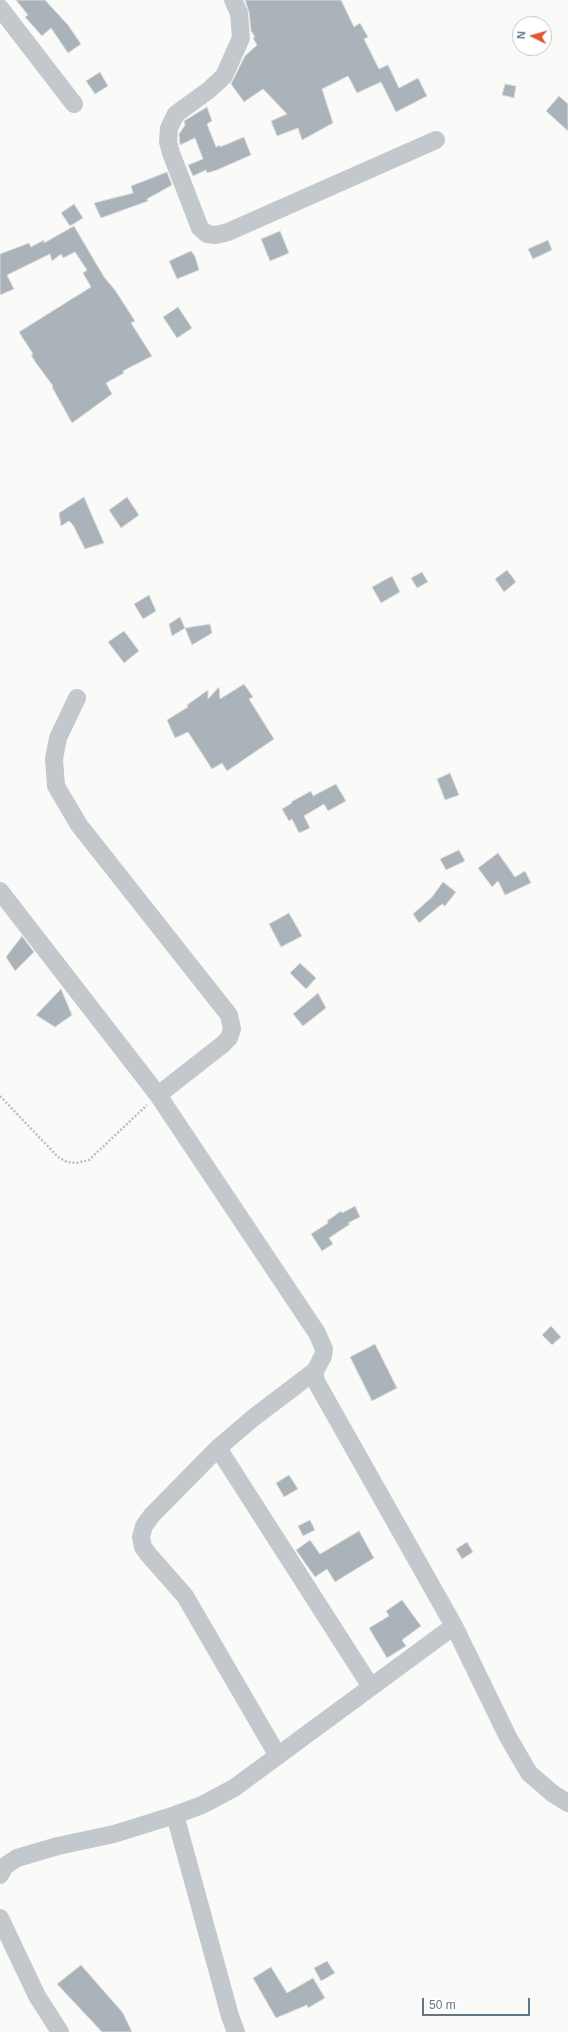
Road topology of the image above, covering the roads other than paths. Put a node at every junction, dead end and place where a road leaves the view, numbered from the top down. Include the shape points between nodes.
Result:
1 (233, 0) edge
2 (0, 8) edge
3 (74, 104) dead end
4 (436, 140) dead end
5 (77, 698) dead end
6 (0, 891) edge
7 (158, 1095) junction
8 (315, 1371) junction
9 (218, 1448) junction
10 (454, 1626) junction
11 (371, 1687) junction
12 (278, 1756) junction
13 (568, 1803) edge
14 (175, 1815) junction
15 (0, 1875) edge
16 (0, 1918) edge
17 (60, 2032) edge
18 (236, 2032) edge

1 - 4 street via 239,13 241,38 224,76 176,114 169,128 168,142 171,153 200,228 207,234 228,232
2 - 3 street
5 - 7 street via 58,738 54,759 56,786 79,825 229,1014 232,1029 229,1038
6 - 7 street
7 - 8 street via 317,1333 324,1349
8 - 9 street
8 - 10 street via 318,1385
9 - 11 street
9 - 12 street via 152,1514 144,1526 141,1537 143,1547 185,1596
10 - 11 street
10 - 13 street via 508,1737 529,1773
11 - 12 street
12 - 14 street via 234,1788 202,1805
14 - 15 street via 114,1834 17,1858 5,1866
14 - 18 street
16 - 17 street via 37,1996

